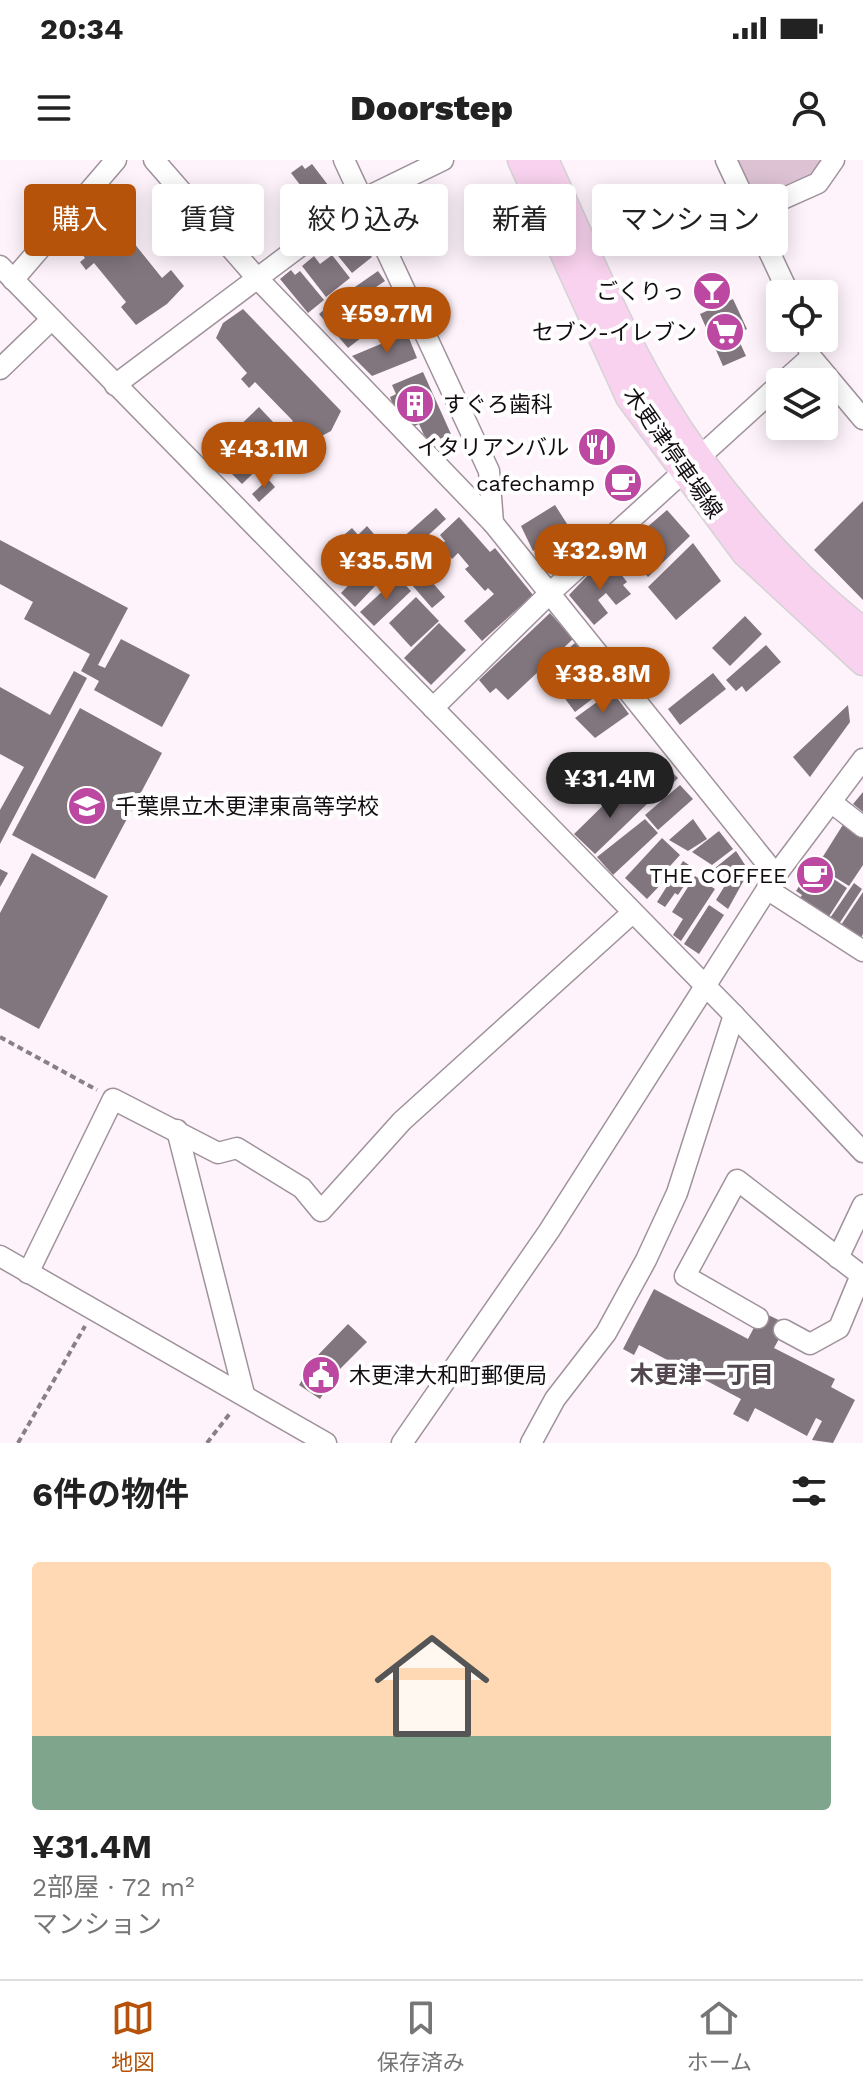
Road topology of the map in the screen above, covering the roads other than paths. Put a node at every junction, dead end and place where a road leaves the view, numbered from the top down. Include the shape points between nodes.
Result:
1 (116, 160) edge
2 (154, 160) edge
3 (344, 160) edge
4 (443, 160) edge
5 (521, 160) edge
6 (545, 160) edge
7 (726, 160) edge
8 (834, 160) edge
9 (356, 184) edge
10 (394, 184) edge
11 (737, 184) edge
12 (788, 196) edge
13 (285, 256) edge
14 (389, 256) edge
15 (771, 256) edge
16 (6, 273) edge
17 (256, 277) junction
18 (782, 280) edge
19 (51, 320) junction
20 (805, 352) edge
21 (811, 352) edge
22 (793, 368) edge
23 (0, 369) edge
24 (115, 385) junction
25 (766, 397) edge
26 (863, 419) edge
27 (691, 465) junction
28 (493, 523) junction
29 (551, 592) junction
30 (863, 631) edge
31 (863, 662) edge
32 (433, 708) junction
33 (863, 759) edge
34 (831, 802) junction
35 (863, 827) edge
36 (771, 882) junction
37 (632, 913) junction
38 (863, 951) edge
39 (705, 986) junction
40 (734, 1015) junction
41 (177, 1130) junction
42 (863, 1152) edge
43 (863, 1205) edge
44 (0, 1256) edge
45 (838, 1258) junction
46 (862, 1272) edge
47 (28, 1273) junction
48 (758, 1318) dead end
49 (784, 1330) dead end
50 (244, 1394) junction
51 (326, 1443) edge
52 (402, 1443) edge
53 (531, 1443) edge

1 - 16 street
2 - 17 street
3 - 9 street
4 - 10 street
5 - 27 main road, 木更津停車場線 via 629,397
6 - 27 main road, 木更津停車場線
7 - 11 street
8 - 12 street via 818,183
13 - 17 street
14 - 28 street via 489,471
15 - 18 street
16 - 19 street
17 - 24 street
17 - 28 street
19 - 23 street
19 - 24 street
20 - 22 street
21 - 26 street
24 - 32 street
25 - 27 street
27 - 29 street
27 - 30 main road, 木更津停車場線
27 - 31 main road, 木更津停車場線 via 745,553
28 - 29 street
29 - 32 street
29 - 36 street
32 - 37 street
33 - 34 street
34 - 35 street
34 - 36 street
36 - 38 street
36 - 39 street
37 - 39 street
37 - 41 street via 402,1121 321,1211 302,1188 237,1148 218,1153
39 - 40 street
39 - 52 street via 549,1231
40 - 42 street
40 - 53 street via 677,1193 646,1260 606,1333 555,1399
41 - 47 street via 113,1099
41 - 50 street
43 - 45 street
44 - 47 street
45 - 46 street
45 - 48 street via 737,1180 685,1276
46 - 49 street via 839,1328 810,1344
47 - 50 street
50 - 51 street

